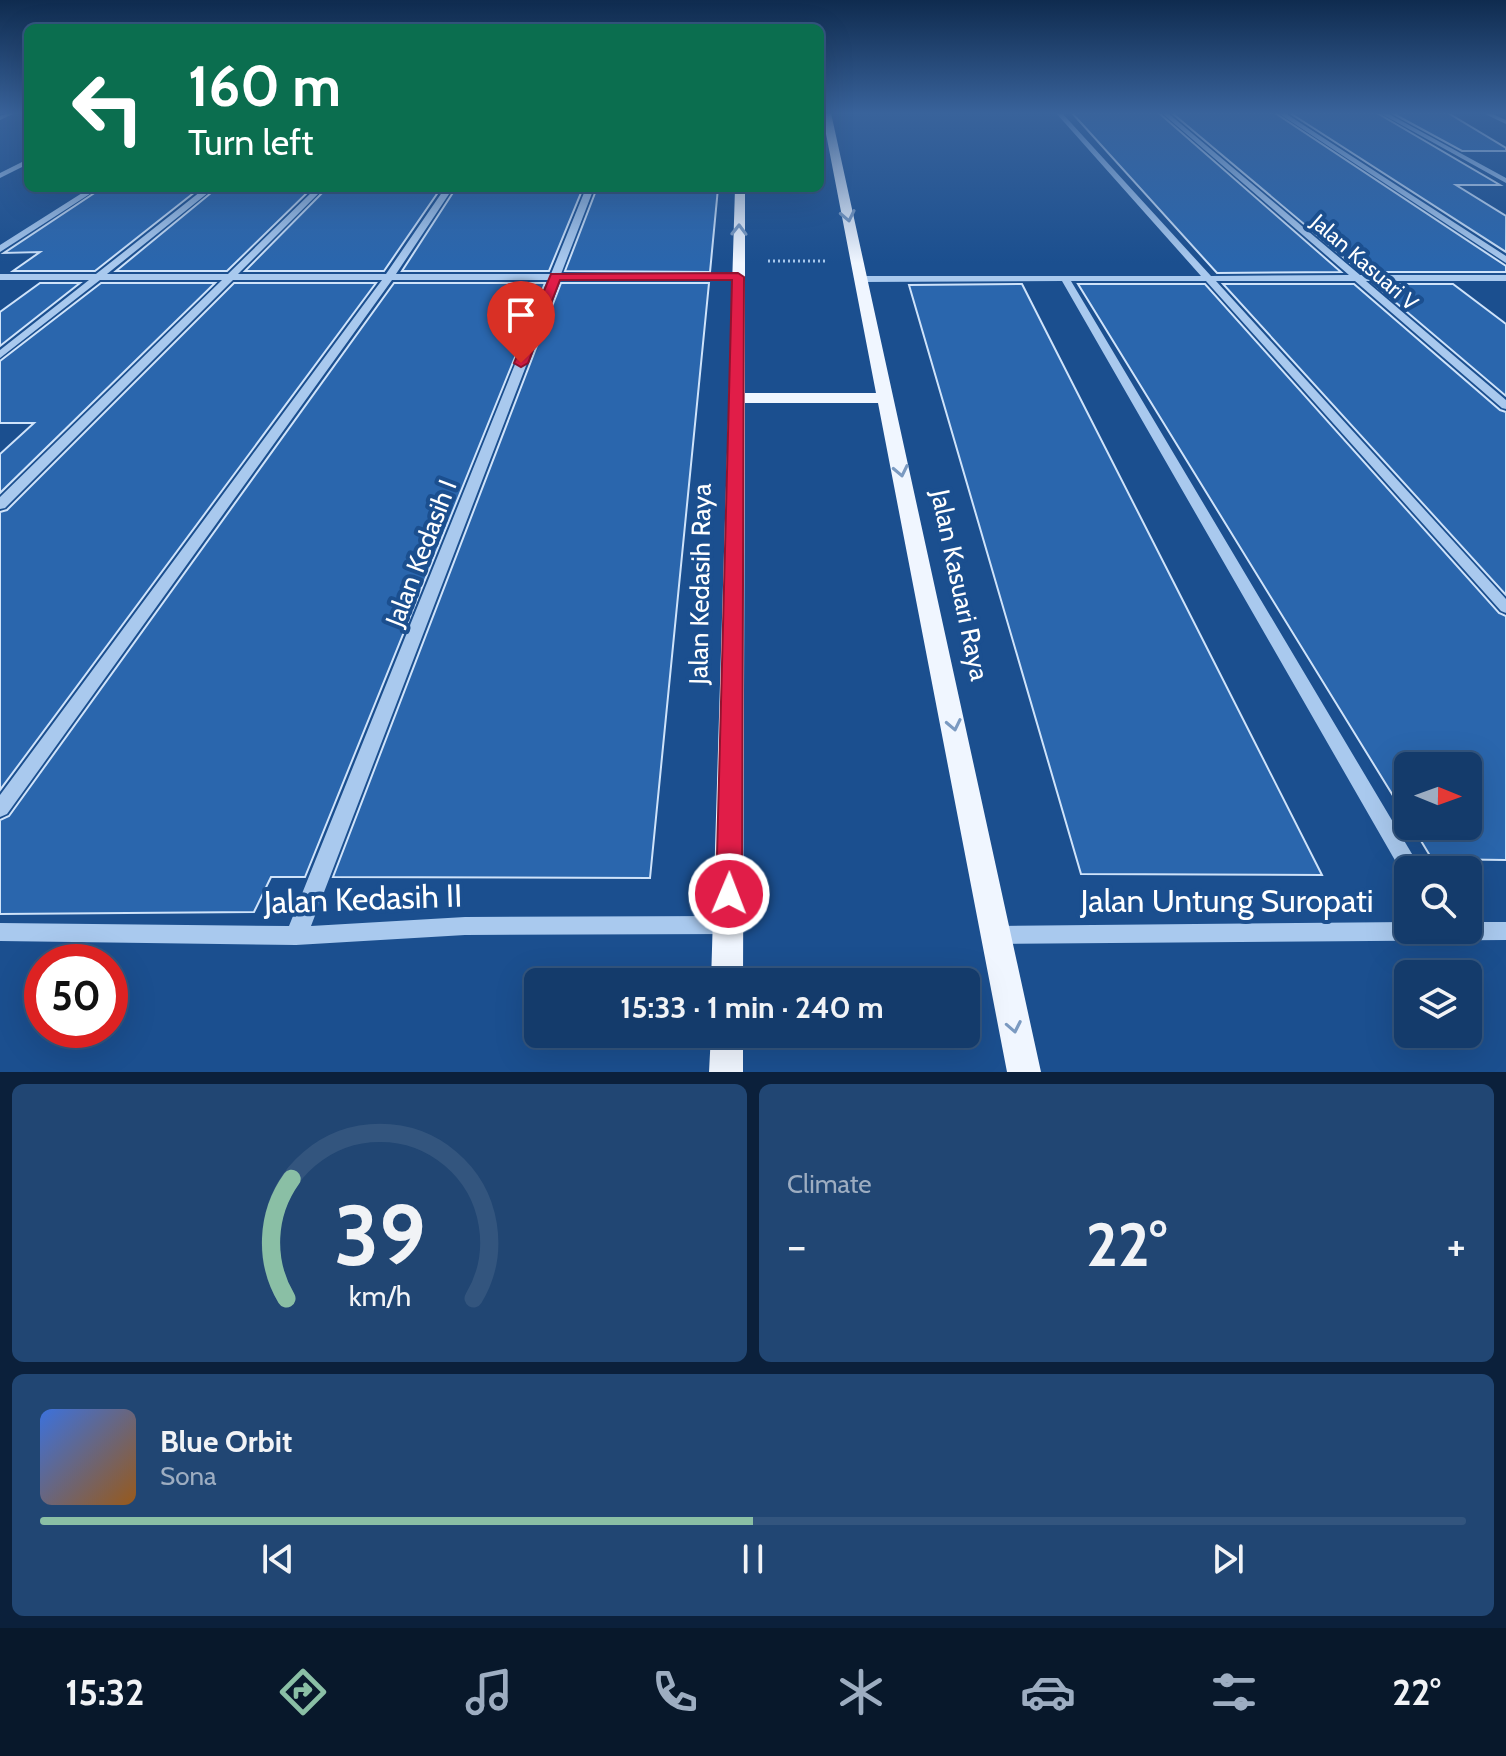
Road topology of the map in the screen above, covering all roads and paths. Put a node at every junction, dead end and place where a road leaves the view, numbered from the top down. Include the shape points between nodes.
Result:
1 (24, 163) edge
2 (837, 163) edge
3 (1104, 163) edge
4 (1223, 163) edge
5 (1358, 163) edge
6 (1473, 163) edge
7 (0, 176) edge
8 (1506, 181) edge
9 (89, 192) edge
10 (205, 192) edge
11 (316, 192) edge
12 (446, 192) edge
13 (588, 192) edge
14 (740, 192) edge
15 (0, 249) edge
16 (1506, 260) edge
17 (738, 269) junction
18 (859, 270) junction
19 (0, 277) edge
20 (98, 277) junction
21 (230, 277) junction
22 (389, 277) junction
23 (555, 277) junction
24 (1208, 278) junction
25 (1355, 278) junction
26 (1506, 278) edge
27 (1065, 279) junction
28 (0, 355) edge
29 (737, 398) junction
30 (886, 398) junction
31 (1506, 406) edge
32 (0, 505) edge
33 (1506, 608) edge
34 (0, 809) edge
35 (1403, 856) edge
36 (728, 925) junction
37 (1394, 931) edge
38 (1482, 931) edge
39 (1506, 931) edge
40 (0, 932) edge
41 (996, 935) junction
42 (296, 936) junction
43 (727, 968) edge
44 (727, 1048) edge
45 (726, 1072) edge
46 (1024, 1072) edge

1 - 7 street
2 -> 18 main road, Jalan Kasuari Raya
3 - 24 street
4 - 25 street, Jalan Kasuari V
5 - 16 street
6 - 8 street
9 - 15 street
10 - 20 street
11 - 21 street
12 - 22 street
13 - 23 street, Jalan Kedasih I
17 -> 14 main road, Jalan Kedasih Raya
17 - 18 path
17 - 23 street
17 - 29 main road, Jalan Kedasih Raya
18 - 27 street
18 - 30 main road, Jalan Kasuari Raya
19 - 20 street
20 - 21 street
20 - 28 street
21 - 22 street
21 - 32 street
22 - 23 street
22 - 34 street
23 - 42 street, Jalan Kedasih I
24 - 25 street
24 - 27 street
24 - 33 street
25 - 26 street
25 - 31 street, Jalan Kasuari V
27 - 35 street
29 - 30 main road
29 - 36 main road, Jalan Kedasih Raya
30 -> 41 main road, Jalan Kasuari Raya
36 - 42 street, Jalan Kedasih II via 465,926
36 - 43 main road, Jalan Kedasih Raya
37 - 41 street, Jalan Untung Suropati
38 - 39 street, Jalan Untung Suropati
40 - 42 street, Jalan Kedasih II
41 -> 46 main road, Jalan Kasuari Raya
44 - 45 main road

